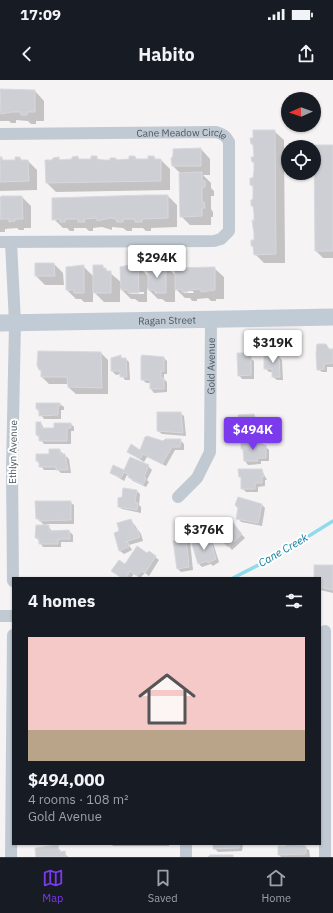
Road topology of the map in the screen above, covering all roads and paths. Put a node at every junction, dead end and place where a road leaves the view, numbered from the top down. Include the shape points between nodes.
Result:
1 (0, 134) edge
2 (5, 242) edge
3 (333, 317) edge
4 (212, 320) junction
5 (7, 323) edge
6 (6, 468) edge
7 (178, 497) dead end
8 (13, 577) edge
9 (0, 616) edge
10 (12, 616) edge
11 (325, 631) dead end
12 (12, 660) edge
13 (326, 758) edge
14 (8, 759) edge
15 (186, 845) edge
16 (11, 857) edge
17 (186, 857) edge
18 (325, 857) edge

1 - 2 street, Cane Meadow Circle via 216,132 227,137 229,142 229,231 221,239
2 - 5 street, Ethlyn Avenue
3 - 4 street, Ragan Street
4 - 5 street, Ragan Street
4 - 7 street, Gold Avenue via 210,452 197,478
5 - 6 street, Ethlyn Avenue
6 - 8 street, Ethlyn Avenue
9 - 10 street
11 - 13 street
12 - 14 street
13 - 18 street
14 - 16 street
15 - 17 street

